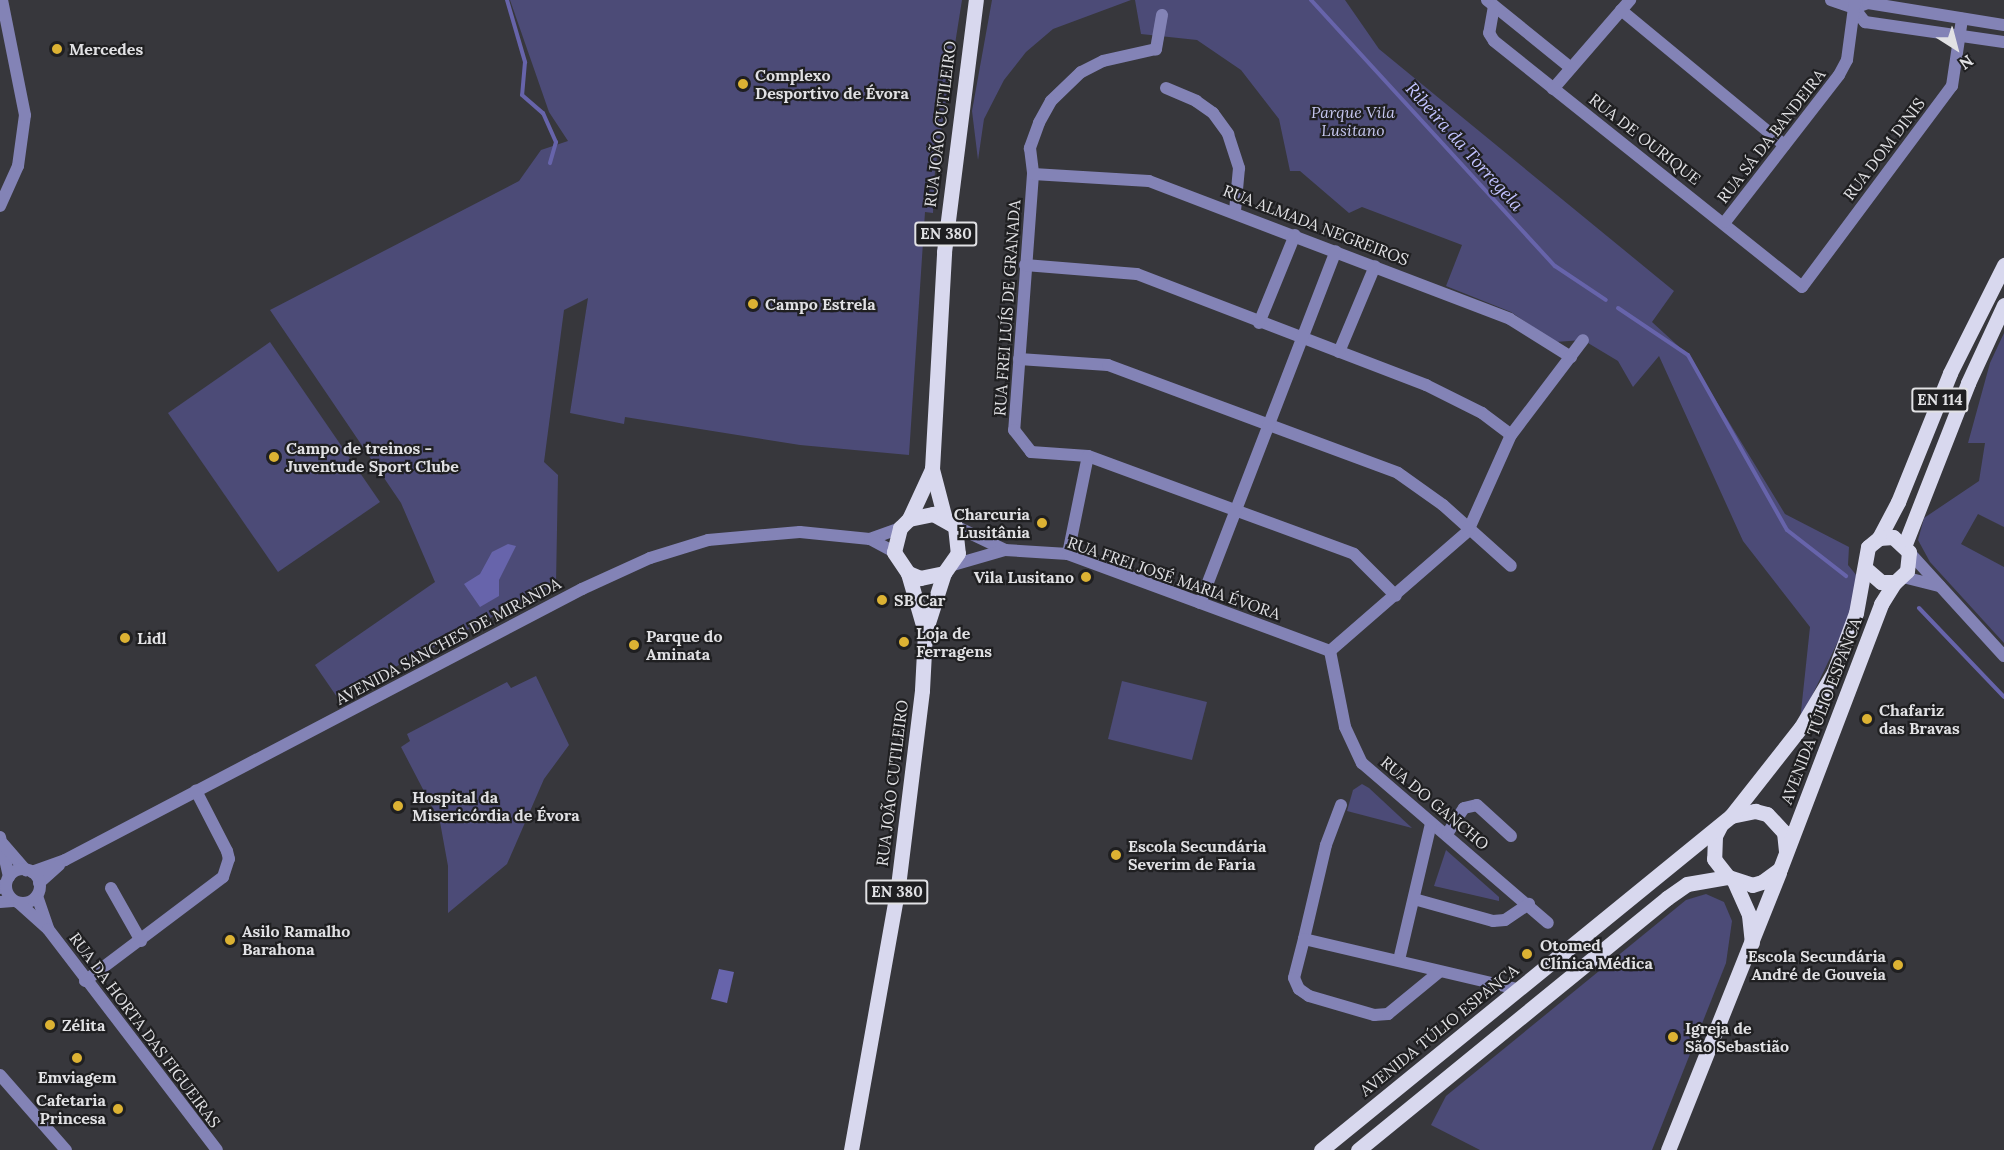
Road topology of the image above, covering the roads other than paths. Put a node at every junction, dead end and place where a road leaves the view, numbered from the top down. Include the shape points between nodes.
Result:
1 (2, 0) edge
2 (976, 0) edge
3 (1630, 0) edge
4 (1831, 0) edge
5 (1491, 3) edge
6 (1854, 4) edge
7 (1622, 10) junction
8 (1162, 15) dead end
9 (1962, 19) junction
10 (2004, 25) edge
11 (1959, 35) junction
12 (2004, 42) edge
13 (1571, 68) junction
14 (1166, 88) dead end
15 (1553, 89) junction
16 (1784, 145) junction
17 (1033, 174) junction
18 (0, 206) edge
19 (1235, 211) junction
20 (1725, 222) junction
21 (1295, 235) junction
22 (1336, 251) junction
23 (1025, 265) junction
24 (2004, 265) edge
25 (1375, 266) junction
26 (1802, 287) joint
27 (2004, 305) edge
28 (1259, 323) junction
29 (1300, 338) junction
30 (1583, 340) dead end
31 (1339, 352) junction
32 (1571, 357) junction
33 (1019, 359) junction
34 (1268, 423) junction
35 (1511, 435) junction
36 (1089, 456) junction
37 (932, 469) junction
38 (1235, 510) junction
39 (950, 522) junction
40 (904, 523) junction
41 (1468, 531) junction
42 (1879, 538) junction
43 (870, 539) junction
44 (1907, 548) junction
45 (1005, 550) junction
46 (894, 552) junction
47 (1068, 554) junction
48 (1511, 566) dead end
49 (1865, 568) junction
50 (949, 569) junction
51 (908, 573) junction
52 (1899, 579) junction
53 (1941, 587) junction
54 (1396, 596) junction
55 (1200, 603) junction
56 (925, 632) junction
57 (1330, 651) junction
58 (2004, 656) edge
59 (196, 791) junction
60 (1341, 805) dead end
61 (1725, 821) junction
62 (1431, 824) junction
63 (1447, 834) junction
64 (1511, 836) dead end
65 (1, 840) edge
66 (64, 860) junction
67 (1783, 863) junction
68 (29, 871) junction
69 (1731, 879) junction
70 (5, 882) edge
71 (111, 888) dead end
72 (38, 890) junction
73 (1414, 899) junction
74 (11, 902) edge
75 (1529, 904) junction
76 (1548, 923) dead end
77 (48, 929) junction
78 (1304, 939) junction
79 (141, 941) junction
80 (1752, 943) junction
81 (1399, 960) junction
82 (1440, 972) junction
83 (86, 981) junction
84 (1488, 985) junction
85 (1518, 989) junction
86 (1489, 1013) junction
87 (0, 1075) edge
88 (66, 1150) edge
89 (217, 1150) edge
90 (851, 1150) edge
91 (1321, 1150) edge
92 (1358, 1150) edge
93 (1668, 1150) edge

1 - 18 street via 25,115 18,166
2 - 37 main road, RUA JOÃO CUTILEIRO / EN 380 via 944,252
3 - 7 street
4 - 6 street
5 - 13 street, RUA DE OURIQUE
5 - 15 street, RUA DE OURIQUE via 1489,33 1494,41
6 - 9 street
6 - 11 street via 1865,22
6 - 16 street, RUA SÁ DA BANDEIRA via 1847,60
7 - 13 street
7 - 16 street
8 - 17 street, RUA FREI LUÍS DE GRANADA via 1156,50 1102,61 1081,72 1051,101 1030,148
9 - 10 street
9 - 11 street, RUA DOM DINIS
11 - 12 street
11 - 26 street, RUA DOM DINIS via 1952,86
13 - 15 street
14 - 19 street via 1214,113 1228,134 1239,168
15 - 20 street, RUA DE OURIQUE
16 - 20 street, RUA SÁ DA BANDEIRA
17 - 19 street, RUA ALMADA NEGREIROS via 1149,181
17 - 23 street, RUA FREI LUÍS DE GRANADA
19 - 21 street, RUA ALMADA NEGREIROS
20 - 26 street, RUA DE OURIQUE
21 - 22 street, RUA ALMADA NEGREIROS
21 - 28 street
22 - 25 street, RUA ALMADA NEGREIROS
22 - 29 street
23 - 28 street via 1128,272
23 - 33 street, RUA FREI LUÍS DE GRANADA
24 - 42 main road, AVENIDA TÚLIO ESPANCA / EN 114 via 1950,373 1898,502
25 - 31 street
25 - 32 street, RUA ALMADA NEGREIROS via 1510,319
27 - 44 main road, AVENIDA TÚLIO ESPANCA / EN 114 via 1968,383
28 - 29 street
29 - 31 street
29 - 34 street
30 - 32 street
31 - 35 street via 1454,397
32 - 35 street
33 - 34 street via 1108,365
33 - 36 street, RUA FREI LUÍS DE GRANADA via 1014,430 1020,442 1031,452
34 - 38 street
34 - 41 street via 1398,472 1443,505
35 - 41 street
36 - 38 street, RUA FREI LUÍS DE GRANADA
36 - 47 street
37 - 39 main road, RUA JOÃO CUTILEIRO / EN 380
37 - 40 main road, RUA JOÃO CUTILEIRO / EN 380
38 - 54 street, RUA FREI LUÍS DE GRANADA via 1354,554
38 - 55 street
39 - 40 main road via 921,514
39 - 45 street, RUA FREI JOSÉ MARIA ÉVORA
39 - 50 main road, RUA JOÃO CUTILEIRO via 958,553
40 - 43 street, AVENIDA SANCHES DE MIRANDA
40 - 46 main road, RUA JOÃO CUTILEIRO
41 - 48 street
41 - 54 street
42 - 44 main road via 1893,537
42 - 49 main road, AVENIDA TÚLIO ESPANCA via 1865,554
43 - 46 street, AVENIDA SANCHES DE MIRANDA
43 - 59 street, AVENIDA SANCHES DE MIRANDA via 800,532 708,540 641,561
44 - 52 main road, AVENIDA TÚLIO ESPANCA via 1910,565
44 - 53 street
45 - 47 street, RUA FREI JOSÉ MARIA ÉVORA
45 - 50 street, RUA FREI JOSÉ MARIA ÉVORA
46 - 51 main road, RUA JOÃO CUTILEIRO
47 - 55 street, RUA FREI JOSÉ MARIA ÉVORA
49 - 52 main road via 1881,582
49 - 61 main road, AVENIDA TÚLIO ESPANCA via 1856,613 1834,672 1801,728
50 - 51 main road via 933,578
50 - 56 main road, RUA JOÃO CUTILEIRO / EN 380
51 - 56 main road, RUA JOÃO CUTILEIRO / EN 380
52 - 53 street
52 - 67 main road, AVENIDA TÚLIO ESPANCA via 1881,604
53 - 58 street
54 - 57 street
55 - 57 street, RUA FREI JOSÉ MARIA ÉVORA
56 - 90 main road, RUA JOÃO CUTILEIRO / EN 380 via 899,874
57 - 62 street, RUA DO GANCHO via 1345,727 1355,753 1376,778
59 - 66 street, AVENIDA SANCHES DE MIRANDA
59 - 79 street via 227,851 227,869 224,877
60 - 78 street via 1326,845
61 - 67 main road, AVENIDA TÚLIO ESPANCA via 1755,811 1777,822 1787,844
61 - 69 main road, AVENIDA TÚLIO ESPANCA via 1715,836 1714,859
61 - 85 main road, AVENIDA TÚLIO ESPANCA
62 - 63 street, RUA DO GANCHO
62 - 73 street
63 - 64 street via 1464,808 1477,805
63 - 75 street, RUA DO GANCHO
65 - 68 street
65 - 70 street
66 - 68 street, AVENIDA SANCHES DE MIRANDA
66 - 72 street, AVENIDA SANCHES DE MIRANDA
67 - 69 main road via 1762,882
67 - 80 main road
68 - 70 street, AVENIDA SANCHES DE MIRANDA
68 - 72 street, RUA DA HORTA DAS FIGUEIRAS
69 - 80 main road, AVENIDA TÚLIO ESPANCA via 1749,915
69 - 92 main road via 1687,884 1667,898
70 - 74 street
71 - 79 street
72 - 74 street
72 - 77 street, RUA DA HORTA DAS FIGUEIRAS
73 - 75 street via 1493,921 1505,920
73 - 81 street
74 - 77 street, RUA DA HORTA DAS FIGUEIRAS
75 - 76 street, RUA DO GANCHO
77 - 83 street, RUA DA HORTA DAS FIGUEIRAS
78 - 81 street
78 - 82 street via 1294,978 1299,989 1310,996 1374,1015 1388,1014
79 - 83 street
80 - 93 main road
81 - 82 street
82 - 84 street
83 - 89 street, RUA DA HORTA DAS FIGUEIRAS
84 - 85 street
84 - 86 street via 1495,999
85 - 86 main road, AVENIDA TÚLIO ESPANCA
86 - 91 main road, AVENIDA TÚLIO ESPANCA
87 - 88 street

